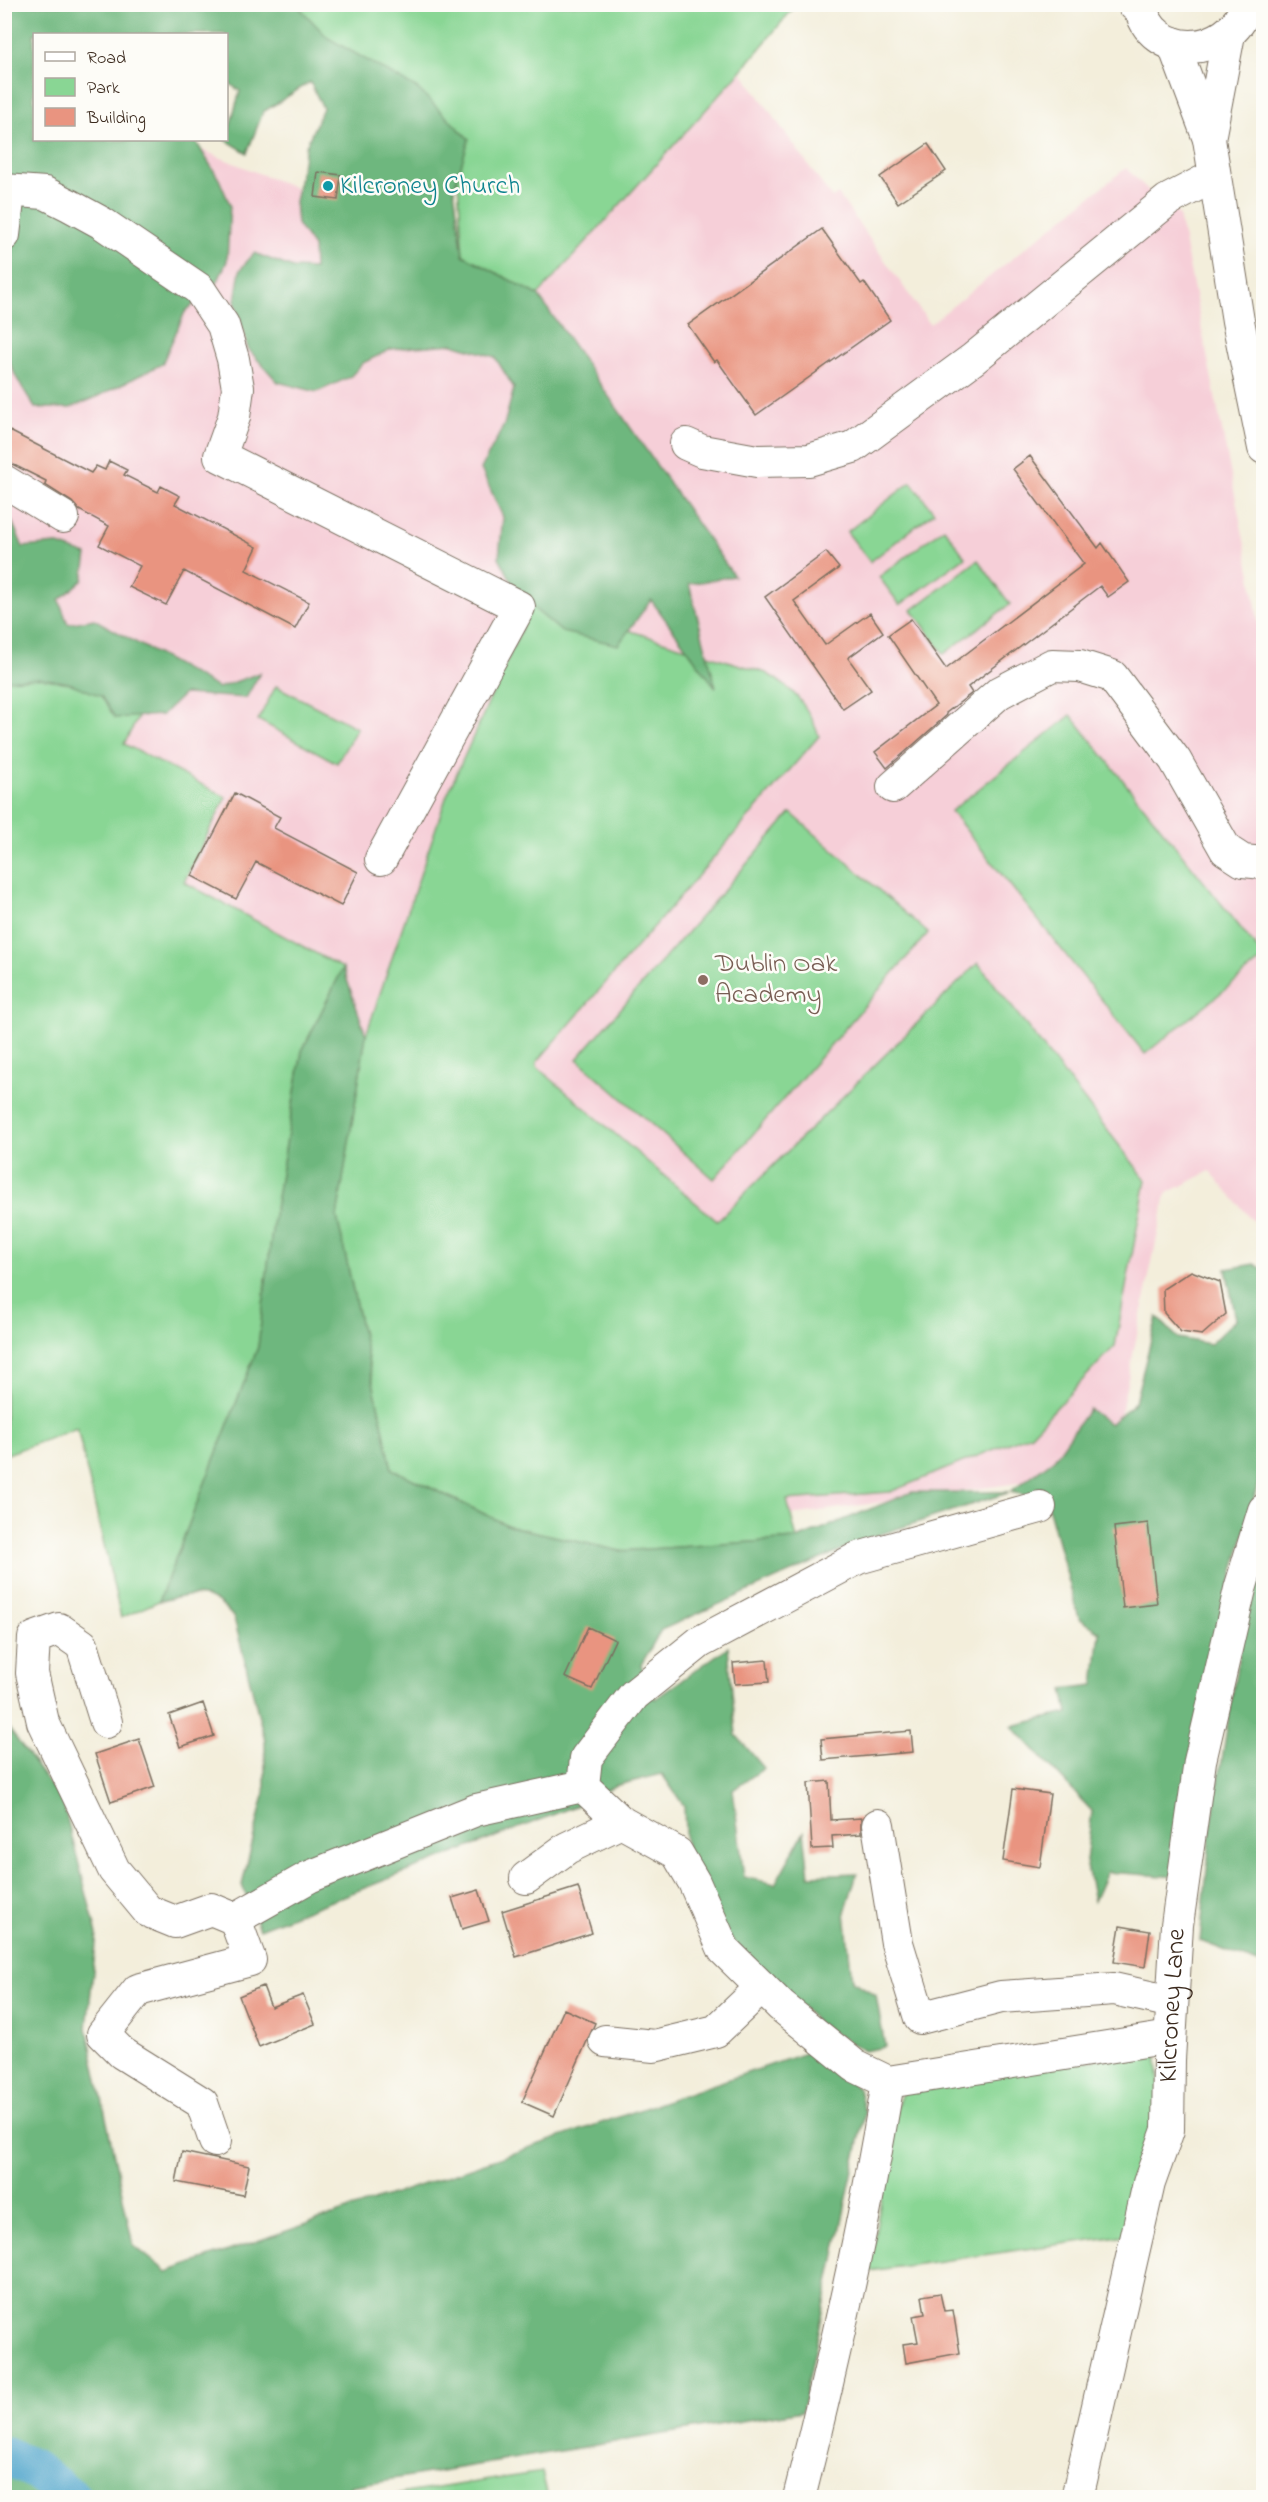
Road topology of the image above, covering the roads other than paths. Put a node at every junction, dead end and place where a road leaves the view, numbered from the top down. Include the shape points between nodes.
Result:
1 (1247, 4) edge
2 (1138, 6) edge
3 (1229, 34) junction
4 (1173, 43) junction
5 (1209, 139) junction
6 (1214, 176) junction
7 (4, 190) edge
8 (4, 197) edge
9 (4, 235) edge
10 (686, 444) dead end
11 (1263, 448) edge
12 (4, 482) edge
13 (63, 517) dead end
14 (893, 787) dead end
15 (381, 859) dead end
16 (1263, 863) edge
17 (1040, 1507) dead end
18 (1263, 1510) edge
19 (105, 1722) dead end
20 (583, 1786) junction
21 (621, 1822) junction
22 (878, 1825) dead end
23 (526, 1878) dead end
24 (235, 1919) junction
25 (762, 1987) junction
26 (1172, 2002) junction
27 (1170, 2037) junction
28 (605, 2041) dead end
29 (888, 2082) junction
30 (215, 2141) dead end
31 (799, 2498) edge
32 (1077, 2498) edge

1 - 3 main road
2 - 4 main road via 1154,31
3 - 4 main road via 1196,47
3 - 5 street
4 - 5 street
5 - 6 street
6 - 10 street via 1168,200 972,358 853,447 809,460 757,461 702,452
6 - 11 street
7 - 15 street via 45,193 61,201 102,223 199,289 223,325 238,388 234,417 220,456 519,607
8 - 9 street via 8,201
12 - 13 street
14 - 16 street via 999,693 1052,665 1080,666 1112,676 1175,760 1226,850 1244,861
17 - 20 street via 858,1558 699,1642 634,1695 586,1758
18 - 26 street, Kilcroney Lane via 1240,1589 1200,1761 1177,1925
19 - 24 street via 82,1645 59,1629 34,1638 32,1673 43,1722 114,1870 147,1911 175,1922 211,1909
20 - 21 street
20 - 24 street via 476,1810 309,1877
21 - 23 street via 567,1848
21 - 25 street via 677,1853 724,1950
22 - 26 street via 897,1943 920,2018 1000,1997 1114,1989
24 - 30 street via 250,1960 138,1990 103,2034 123,2053 202,2103
25 - 28 street via 716,2031 654,2046
25 - 29 street via 855,2066
26 - 27 street, Kilcroney Lane
27 - 29 street
27 - 32 street, Kilcroney Lane via 1168,2130 1149,2183
29 - 31 street via 839,2339

